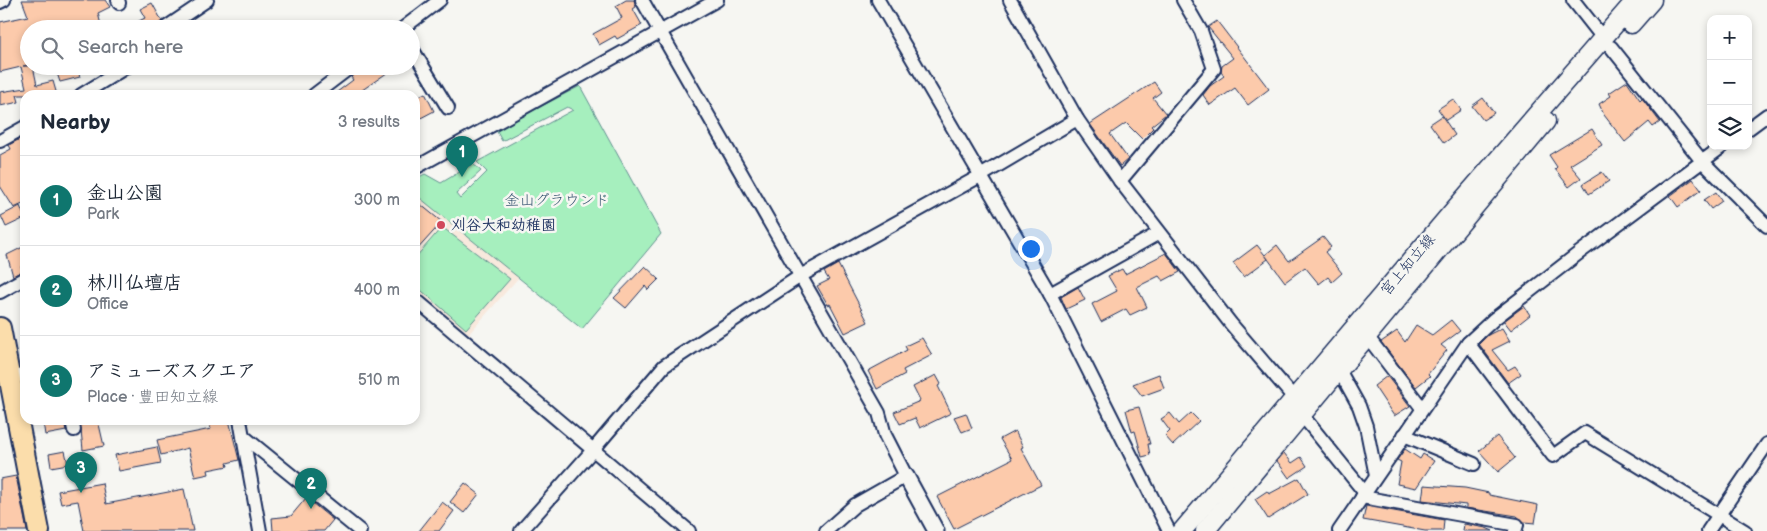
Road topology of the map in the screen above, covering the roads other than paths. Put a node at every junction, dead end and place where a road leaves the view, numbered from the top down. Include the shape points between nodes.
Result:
1 (4, 0) edge
2 (207, 0) edge
3 (440, 0) edge
4 (642, 0) edge
5 (717, 0) edge
6 (878, 0) edge
7 (1010, 0) edge
8 (1183, 0) edge
9 (1573, 0) edge
10 (1636, 0) edge
11 (1652, 0) edge
12 (0, 2) edge
13 (177, 20) edge
14 (414, 20) edge
15 (660, 33) junction
16 (1607, 43) junction
17 (420, 62) edge
18 (113, 75) edge
19 (340, 75) edge
20 (89, 90) edge
21 (321, 90) edge
22 (448, 108) dead end
23 (1767, 116) edge
24 (1077, 119) junction
25 (1752, 125) edge
26 (20, 130) edge
27 (0, 141) edge
28 (1717, 150) edge
29 (1702, 161) junction
30 (420, 165) edge
31 (982, 175) junction
32 (1120, 181) junction
33 (1767, 226) edge
34 (1159, 233) junction
35 (802, 275) junction
36 (20, 281) edge
37 (0, 292) edge
38 (1050, 294) junction
39 (420, 303) edge
40 (0, 328) edge
41 (1367, 336) junction
42 (1468, 343) junction
43 (1339, 370) junction
44 (18, 376) edge
45 (20, 390) edge
46 (1298, 407) junction
47 (1422, 408) junction
48 (25, 425) edge
49 (241, 425) edge
50 (1404, 435) junction
51 (243, 436) junction
52 (1767, 444) edge
53 (593, 450) junction
54 (1474, 464) dead end
55 (906, 476) junction
56 (1376, 476) junction
57 (1364, 495) junction
58 (1719, 515) junction
59 (40, 531) edge
60 (260, 531) edge
61 (360, 531) edge
62 (521, 531) edge
63 (689, 531) edge
64 (826, 531) edge
65 (936, 531) edge
66 (1169, 531) edge
67 (1182, 531) edge
68 (1205, 531) edge
69 (1339, 531) edge
70 (1515, 531) edge
71 (1708, 531) edge
72 (1745, 531) edge

1 - 12 street
2 - 13 street
3 - 14 street
4 - 15 street
5 - 15 street
6 - 31 street
7 - 24 street
8 - 32 street via 1201,32 1214,69
9 - 16 street
10 - 16 main road, 宮上知立線
11 - 16 main road, 宮上知立線
15 - 30 street
15 - 35 street
16 - 29 street
16 - 41 main road, 宮上知立線
16 - 46 main road, 宮上知立線 via 1459,204
17 - 22 street
18 - 20 street
19 - 21 street
23 - 25 street
24 - 31 street
24 - 32 street
26 - 27 street
28 - 29 street
29 - 33 street
29 - 42 street via 1494,319
31 - 35 street
31 - 38 street
32 - 34 street
34 - 38 street
34 - 46 street
35 - 53 street via 664,366
35 - 55 street via 878,413 885,436
36 - 37 street
38 - 66 street
39 - 53 street
40 - 44 main road
41 - 43 main road, 宮上知立線
41 - 47 street
42 - 47 street
42 - 58 street via 1553,456 1585,433
43 - 46 main road, 宮上知立線
43 - 56 street via 1366,426
44 - 45 main road
46 - 57 street
46 - 67 main road, 宮上知立線
46 - 68 main road, 宮上知立線
47 - 50 street
48 - 59 main road
49 - 51 street
50 - 54 street
50 - 56 street
51 - 60 street
51 - 61 street
52 - 58 street
53 - 62 street
53 - 63 street
55 - 64 street via 855,505
55 - 65 street
56 - 57 street
57 - 69 street
57 - 70 street via 1517,526
58 - 71 street
58 - 72 street

